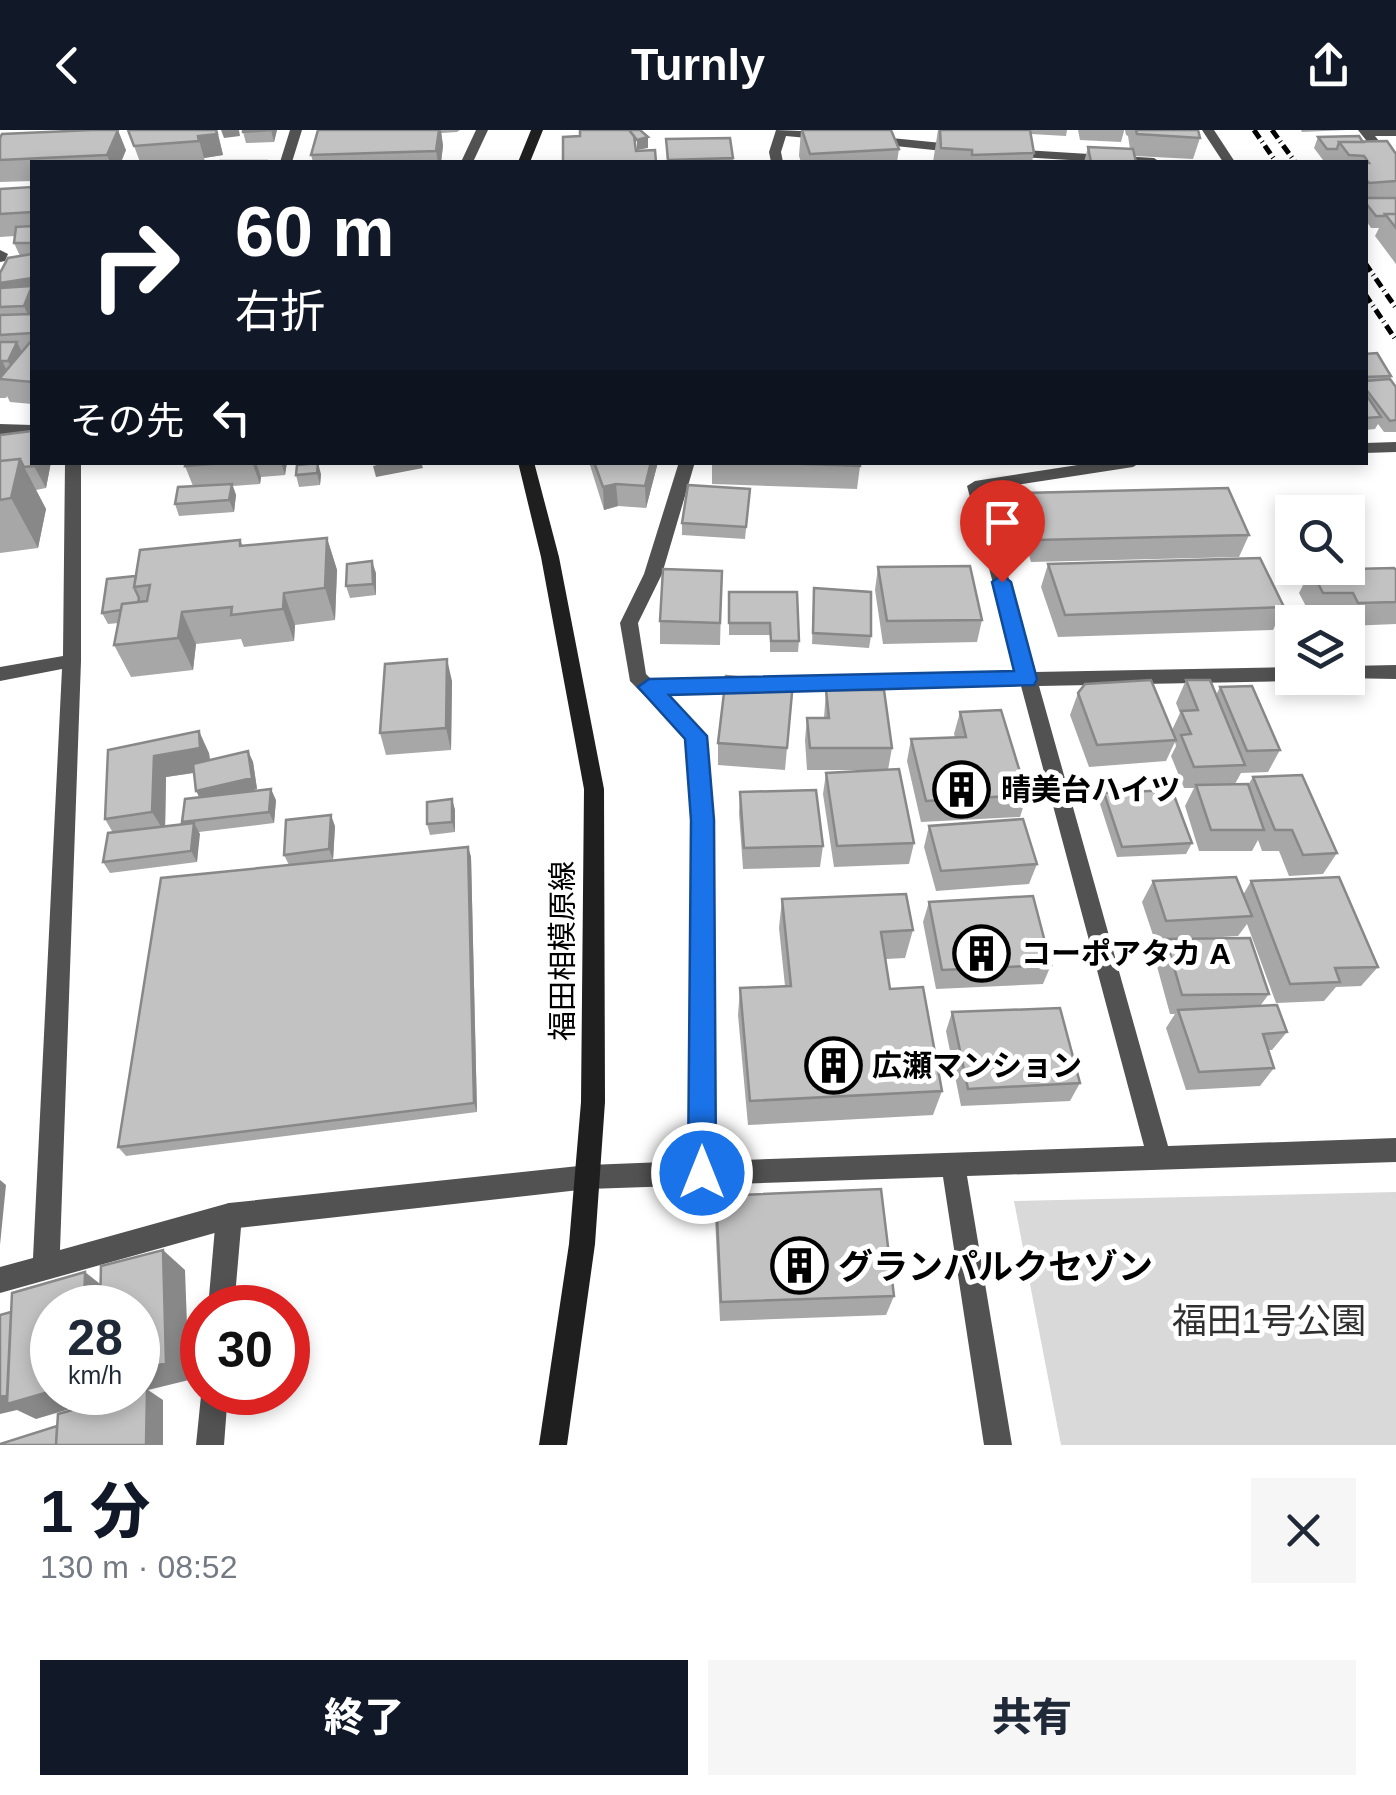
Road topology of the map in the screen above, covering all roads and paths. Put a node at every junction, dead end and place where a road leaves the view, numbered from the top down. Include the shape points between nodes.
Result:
1 (296, 130) edge
2 (482, 130) edge
3 (537, 130) edge
4 (1208, 130) edge
5 (781, 131) edge
6 (1365, 131) edge
7 (1396, 132) edge
8 (838, 137) edge
9 (858, 139) edge
10 (975, 150) edge
11 (995, 152) edge
12 (287, 160) edge
13 (468, 160) edge
14 (525, 160) edge
15 (777, 160) edge
16 (1122, 160) edge
17 (1227, 160) edge
18 (1396, 170) edge
19 (0, 429) edge
20 (30, 430) edge
21 (1396, 446) edge
22 (1368, 448) edge
23 (73, 465) edge
24 (527, 465) edge
25 (686, 465) edge
26 (1113, 465) edge
27 (72, 661) junction
28 (1396, 672) edge
29 (1365, 673) edge
30 (0, 674) edge
31 (1275, 674) edge
32 (1026, 679) junction
33 (649, 687) junction
34 (1396, 1150) edge
35 (1159, 1157) junction
36 (953, 1164) junction
37 (702, 1173) junction
38 (588, 1177) junction
39 (229, 1216) junction
40 (46, 1265) junction
41 (0, 1280) edge
42 (223, 1285) edge
43 (212, 1415) edge
44 (210, 1445) edge
45 (552, 1445) edge
46 (998, 1445) edge

1 - 12 street
2 - 13 street
3 - 14 street
4 - 17 street
5 - 8 street
5 - 15 street
6 - 7 street
6 - 18 street
9 - 10 street
11 - 16 street
19 - 20 street
21 - 22 street
23 - 27 street
24 - 38 street, 福田相模原線 via 594,789
25 - 33 street via 653,574 629,623 637,676
26 - 32 street via 975,486
27 - 30 street
27 - 40 street
28 - 29 street
31 - 32 street
32 - 33 street
32 - 35 street
33 - 37 street via 696,736
34 - 35 street
35 - 36 street
36 - 37 street
36 - 46 street
37 - 38 street
38 - 39 street
38 - 45 street, 福田相模原線
39 - 40 street
39 - 42 street
40 - 41 street
43 - 44 street

